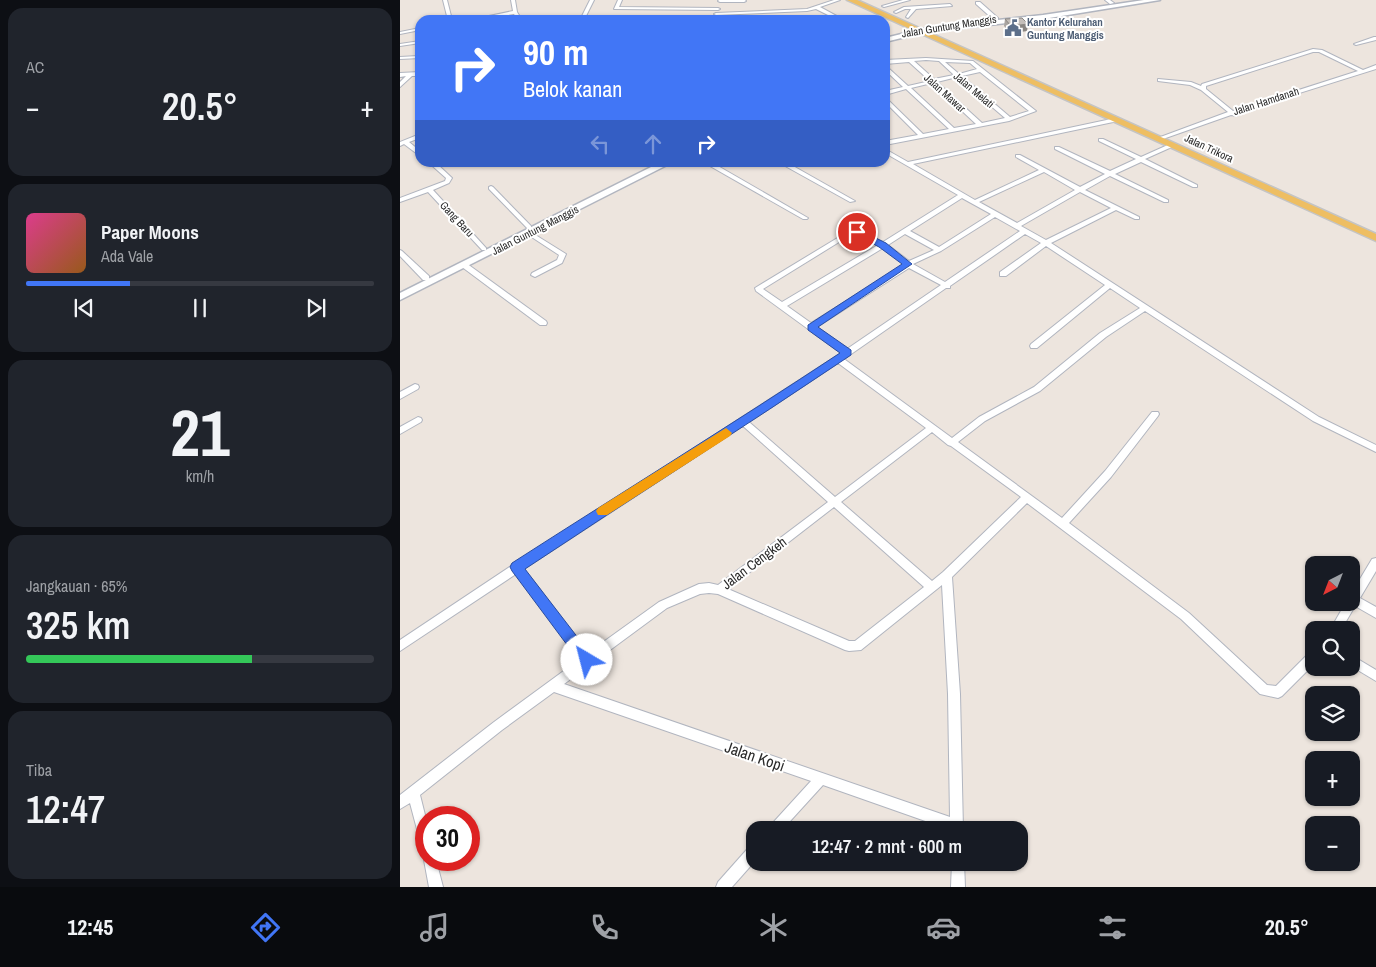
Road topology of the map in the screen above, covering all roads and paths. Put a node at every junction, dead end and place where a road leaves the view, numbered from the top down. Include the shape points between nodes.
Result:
1 (446, 0) edge
2 (513, 0) edge
3 (592, 0) edge
4 (620, 0) edge
5 (720, 0) edge
6 (838, 0) edge
7 (851, 0) edge
8 (870, 0) edge
9 (908, 0) edge
10 (1132, 0) edge
11 (1157, 0) edge
12 (744, 1) edge
13 (1109, 2) edge
14 (978, 3) dead end
15 (885, 4) edge
16 (950, 5) dead end
17 (916, 7) junction
18 (818, 8) junction
19 (515, 12) junction
20 (896, 12) junction
21 (716, 14) edge
22 (449, 15) edge
23 (499, 15) edge
24 (517, 15) edge
25 (584, 15) edge
26 (832, 15) edge
27 (884, 15) edge
28 (908, 17) junction
29 (890, 18) edge
30 (996, 19) junction
31 (932, 28) junction
32 (415, 30) edge
33 (919, 31) junction
34 (400, 32) edge
35 (890, 37) edge
36 (1376, 38) edge
37 (415, 43) edge
38 (1356, 44) dead end
39 (400, 45) edge
40 (415, 56) edge
41 (400, 58) edge
42 (939, 59) junction
43 (910, 60) junction
44 (890, 62) edge
45 (1376, 68) edge
46 (980, 70) junction
47 (1013, 70) junction
48 (890, 72) edge
49 (1362, 72) junction
50 (415, 74) edge
51 (400, 75) edge
52 (410, 75) junction
53 (957, 76) junction
54 (1160, 80) dead end
55 (932, 82) junction
56 (400, 85) edge
57 (908, 88) junction
58 (1203, 89) junction
59 (890, 92) edge
60 (890, 104) edge
61 (1233, 114) junction
62 (1009, 119) junction
63 (1116, 120) junction
64 (981, 124) junction
65 (952, 130) junction
66 (921, 135) junction
67 (415, 138) edge
68 (890, 139) edge
69 (1101, 140) dead end
70 (1164, 142) junction
71 (402, 143) edge
72 (1057, 148) dead end
73 (415, 151) edge
74 (890, 154) edge
75 (1018, 156) dead end
76 (1141, 160) junction
77 (906, 164) junction
78 (436, 167) edge
79 (651, 167) edge
80 (659, 167) edge
81 (715, 167) edge
82 (790, 167) edge
83 (1044, 170) junction
84 (1109, 174) junction
85 (1195, 186) dead end
86 (491, 188) dead end
87 (429, 189) junction
88 (1080, 190) junction
89 (599, 196) junction
90 (961, 196) junction
91 (400, 200) edge
92 (852, 201) dead end
93 (1166, 201) dead end
94 (975, 202) junction
95 (1116, 208) junction
96 (995, 214) junction
97 (805, 218) dead end
98 (1137, 218) dead end
99 (1016, 227) junction
100 (529, 230) junction
101 (905, 231) junction
102 (1025, 231) junction
103 (1376, 238) edge
104 (1046, 243) junction
105 (883, 245) junction
106 (484, 250) junction
107 (939, 250) junction
108 (400, 252) edge
109 (908, 264) junction
110 (464, 265) junction
111 (1003, 274) dead end
112 (535, 275) dead end
113 (426, 278) junction
114 (1110, 285) junction
115 (946, 286) junction
116 (400, 291) edge
117 (400, 298) edge
118 (783, 306) junction
119 (1145, 308) junction
120 (543, 323) dead end
121 (811, 327) junction
122 (1034, 346) dead end
123 (847, 353) junction
124 (838, 359) junction
125 (415, 387) dead end
126 (400, 396) edge
127 (1155, 414) dead end
128 (418, 420) dead end
129 (744, 422) junction
130 (932, 428) junction
131 (400, 431) edge
132 (951, 442) junction
133 (1376, 449) edge
134 (1027, 497) junction
135 (834, 502) junction
136 (1062, 524) junction
137 (1376, 563) edge
138 (516, 567) junction
139 (947, 575) junction
140 (931, 587) junction
141 (1360, 589) edge
142 (719, 590) junction
143 (1360, 603) edge
144 (1376, 613) edge
145 (400, 646) edge
146 (587, 660) junction
147 (1305, 665) edge
148 (1360, 666) edge
149 (1376, 676) edge
150 (553, 686) junction
151 (821, 778) junction
152 (414, 793) junction
153 (400, 802) edge
154 (417, 806) edge
155 (782, 821) edge
156 (938, 821) edge
157 (957, 821) edge
158 (746, 861) edge
159 (432, 871) edge
160 (958, 871) edge
161 (436, 887) edge
162 (723, 887) edge
163 (958, 887) edge

1 - 22 street
2 - 19 street
3 - 25 street
4 - 21 street via 616,8
5 - 12 street
5 - 21 street
6 - 18 street
7 - 27 main road, Jalan Trikora
8 - 15 main road, Jalan Trikora
9 - 15 street
10 - 13 street, Jalan Guntung Manggis
11 - 31 street, Jalan Guntung Manggis via 1043,18
13 - 30 street, Jalan Guntung Manggis
14 - 30 street
15 - 20 main road, Jalan Trikora
16 - 17 street
17 - 20 street
17 - 28 street
18 - 21 street
18 - 26 street
19 - 23 street
19 - 24 street
20 - 28 main road, Jalan Trikora
28 - 31 main road, Jalan Trikora
29 - 33 main road, Jalan Trikora
30 - 31 street, Jalan Guntung Manggis
31 - 33 street, Jalan Guntung Manggis
31 - 47 main road, Jalan Trikora via 989,53
32 - 34 street
33 - 35 street, Jalan Guntung Manggis
33 - 47 main road, Jalan Trikora
36 - 38 street
37 - 39 street
40 - 41 street
42 - 43 street
42 - 46 street via 969,61
42 - 53 street, Jalan Melati
43 - 44 street
43 - 55 street, Jalan Mawar
45 - 49 street, Jalan Hamdanah
45 - 61 street, Jalan Hamdanah
46 - 53 street
46 - 62 street via 1033,111
47 - 63 main road, Jalan Trikora via 1031,82
48 - 57 street
49 - 58 street via 1313,50 1204,85
49 - 61 street, Jalan Hamdanah
50 - 52 street
51 - 52 street
52 - 56 street
53 - 55 street
53 - 62 street, Jalan Melati
54 - 58 street
55 - 57 street
55 - 64 street, Jalan Mawar
57 - 59 street
57 - 65 street
58 - 61 street
60 - 66 street
61 - 70 street, Jalan Hamdanah
62 - 64 street
63 - 70 main road, Jalan Trikora
63 - 77 street
64 - 65 street
65 - 66 street
66 - 68 street
67 - 71 street
69 - 76 street
70 - 76 street, Jalan Hamdanah
70 - 103 main road, Jalan Trikora
71 - 73 street
72 - 84 street
74 - 77 street
75 - 83 street
76 - 84 street, Jalan Hamdanah
76 - 85 street
77 - 90 street
78 - 87 street via 449,179
79 - 89 street, Jalan Guntung Manggis
80 - 89 street, Jalan Guntung Manggis
81 - 97 street
82 - 92 street
83 - 88 street
83 - 94 street
84 - 88 street, Jalan Hamdanah
84 - 93 street
86 - 100 street
87 - 91 street
87 - 106 street, Gang Baru
88 - 95 street
88 - 99 street, Jalan Hamdanah
89 - 100 street, Jalan Guntung Manggis
90 - 94 street
90 - 101 street
94 - 96 street
95 - 98 street
95 - 104 street
96 - 99 street
96 - 107 street
99 - 102 street
100 - 106 street, Jalan Guntung Manggis
100 - 110 street, Jalan Guntung Manggis
100 - 112 street via 563,254 560,260
101 - 105 street
101 - 107 street
102 - 104 street
102 - 115 street
104 - 111 street
104 - 114 street
105 - 109 street
105 - 118 street
105 - 118 street via 851,232 760,286 759,289
106 - 113 street, Jalan Guntung Manggis
107 - 109 street
108 - 113 street
109 - 115 street
109 - 121 street
110 - 117 street, Jalan Guntung Manggis
110 - 120 street
113 - 116 street, Jalan Guntung Manggis
114 - 119 street
114 - 122 street
115 - 123 street
118 - 121 street
119 - 132 street via 1103,335 1037,389 982,419
119 - 133 street via 1305,412
121 - 123 street
123 - 124 street
124 - 129 street
124 - 130 street
125 - 126 street
127 - 136 street via 1108,474
128 - 131 street
129 - 135 street
129 - 138 street
130 - 132 street
130 - 135 street, Jalan Cengkeh
132 - 134 street
134 - 136 street
134 - 139 street
135 - 140 street
135 - 142 street, Jalan Cengkeh
136 - 147 street via 1185,616 1264,690 1278,692
137 - 141 street
138 - 145 street
138 - 146 street
139 - 140 street
139 - 157 street
140 - 142 street via 853,647
142 - 146 street, Jalan Cengkeh via 699,589 663,605
143 - 144 street
146 - 150 street, Jalan Cengkeh
148 - 149 street
150 - 151 street, Jalan Kopi
150 - 152 street, Jalan Cengkeh
151 - 155 street
151 - 156 street, Jalan Kopi
152 - 153 street, Jalan Cengkeh
152 - 154 street
158 - 162 street
159 - 161 street
160 - 163 street

